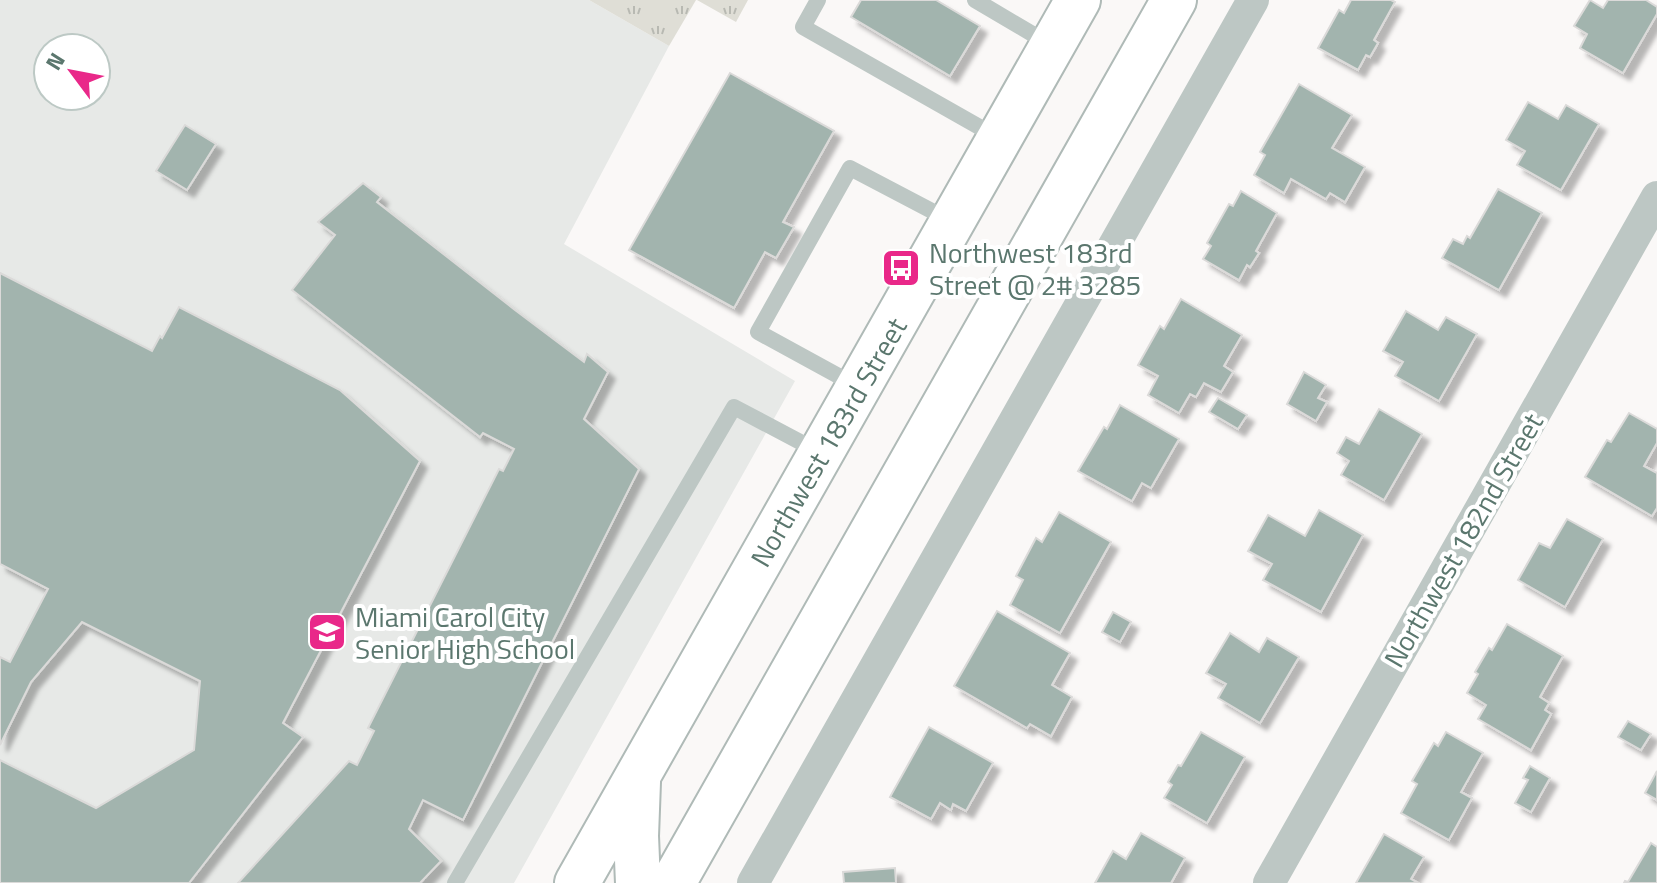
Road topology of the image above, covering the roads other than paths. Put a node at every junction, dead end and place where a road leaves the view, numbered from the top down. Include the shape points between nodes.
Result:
1 (818, 0) edge
2 (975, 0) edge
3 (1078, 0) edge
4 (1174, 0) edge
5 (1253, 0) edge
6 (1052, 46) junction
7 (999, 138) junction
8 (1657, 197) edge
9 (952, 221) junction
10 (858, 387) junction
11 (821, 453) junction
12 (638, 776) junction
13 (455, 883) edge
14 (577, 883) edge
15 (638, 883) edge
16 (673, 883) edge
17 (753, 883) edge
18 (1269, 883) edge

1 - 7 lane via 803,27
2 - 6 lane
3 - 6 main road, Northwest 183rd Street
4 - 16 main road
5 - 17 street
6 - 7 main road, Northwest 183rd Street
7 - 9 main road, Northwest 183rd Street
8 - 18 street, Northwest 182nd Street
9 - 10 main road, Northwest 183rd Street
9 - 10 lane via 850,168 758,332
10 - 11 main road, Northwest 183rd Street
11 - 12 main road, Northwest 183rd Street
11 - 13 lane via 734,407
12 - 14 main road, Northwest 183rd Street
12 - 15 main road

